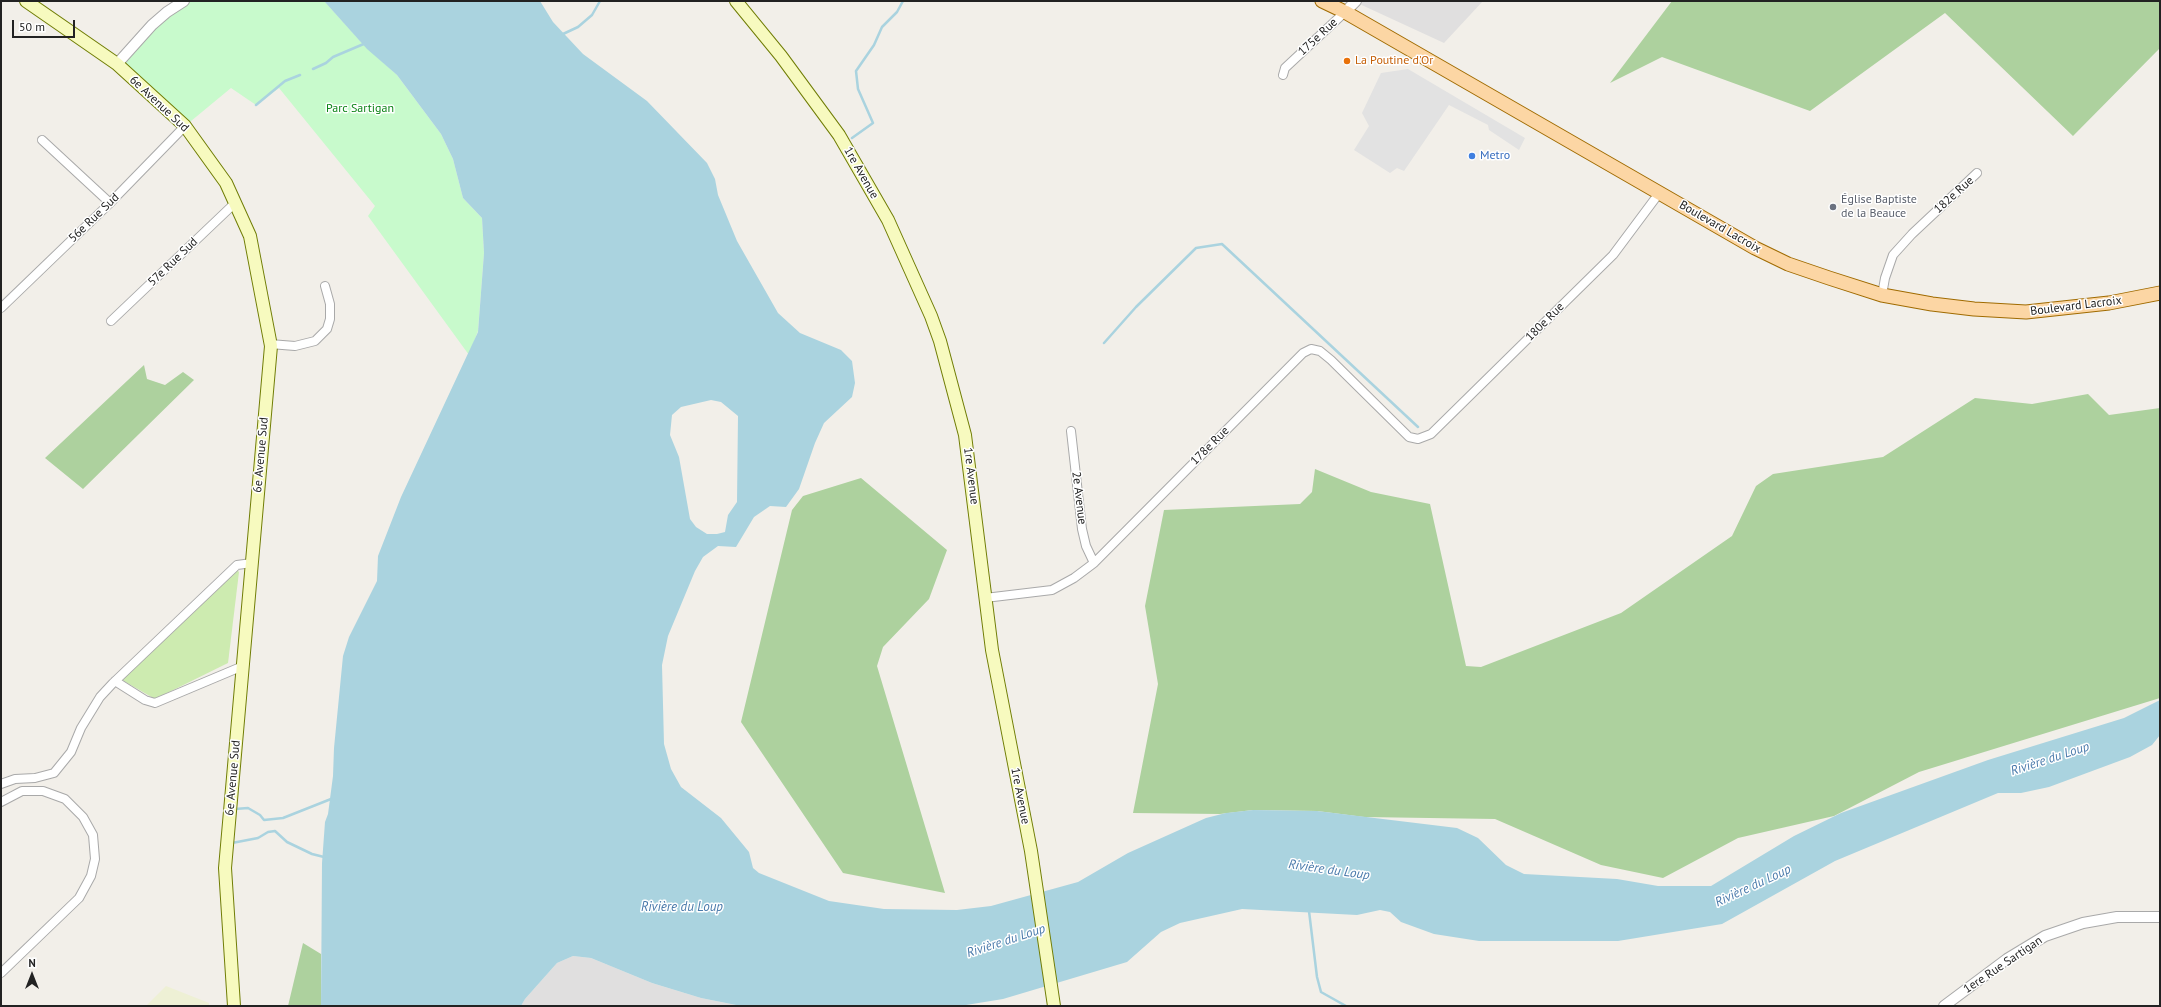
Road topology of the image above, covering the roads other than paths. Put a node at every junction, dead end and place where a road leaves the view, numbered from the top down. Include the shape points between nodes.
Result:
1 (26, 1) edge
2 (184, 1) edge
3 (736, 1) edge
4 (1322, 1) edge
5 (1356, 1) edge
6 (1345, 12) junction
7 (117, 64) junction
8 (1283, 75) dead end
9 (186, 126) junction
10 (42, 140) dead end
11 (1978, 173) dead end
12 (1660, 192) junction
13 (110, 203) junction
14 (235, 203) junction
15 (325, 286) dead end
16 (2160, 293) edge
17 (1882, 295) junction
18 (1, 308) edge
19 (111, 321) dead end
20 (270, 344) junction
21 (1071, 431) dead end
22 (1418, 439) joint
23 (252, 563) junction
24 (1094, 563) junction
25 (985, 598) junction
26 (243, 666) junction
27 (115, 681) junction
28 (1, 784) edge
29 (1, 802) edge
30 (2160, 917) edge
31 (1, 973) edge
32 (234, 1006) edge
33 (1054, 1006) edge
34 (1944, 1006) edge

1 - 7 main road, 6e Avenue Sud
2 - 7 street via 152,25
3 - 25 main road, 1re Avenue via 781,56 839,135 888,220 931,316 966,435
4 - 6 main road, Boulevard Lacroix
5 - 6 street, 175e Rue
6 - 8 street, 175e Rue via 1285,68
6 - 12 main road, Boulevard Lacroix
7 - 9 main road, 6e Avenue Sud
9 - 13 street, 56e Rue Sud
9 - 14 main road, 6e Avenue Sud via 226,183
10 - 13 street
11 - 17 street, 182e Rue via 1894,254
12 - 17 main road, Boulevard Lacroix via 1788,264
12 - 22 street, 180e Rue via 1612,255 1431,434
13 - 18 street, 56e Rue Sud
14 - 19 street, 57e Rue Sud
14 - 20 main road, 6e Avenue Sud via 250,236
15 - 20 street via 330,304 327,329 315,341 294,346
16 - 17 main road, Boulevard Lacroix via 2109,304 2026,312 1967,308
20 - 23 main road, 6e Avenue Sud
21 - 24 street, 2e Avenue via 1082,529
22 - 24 street, 178e Rue via 1402,432 1320,351 1311,350 1303,353
23 - 26 main road, 6e Avenue Sud
23 - 27 street via 237,565
24 - 25 street, 178e Rue via 1052,590
25 - 33 main road, 1re Avenue via 992,650 1031,851
26 - 27 street via 155,703 145,700
26 - 32 main road, 6e Avenue Sud via 225,868
27 - 28 street via 100,698 81,728 71,752 54,773 35,778 15,779
29 - 31 street via 22,791 43,791 65,799 83,817 93,836 95,859 91,876 79,898
30 - 34 street, 1ere Rue Sartigan via 2117,917 2084,923 2045,936 2007,959

